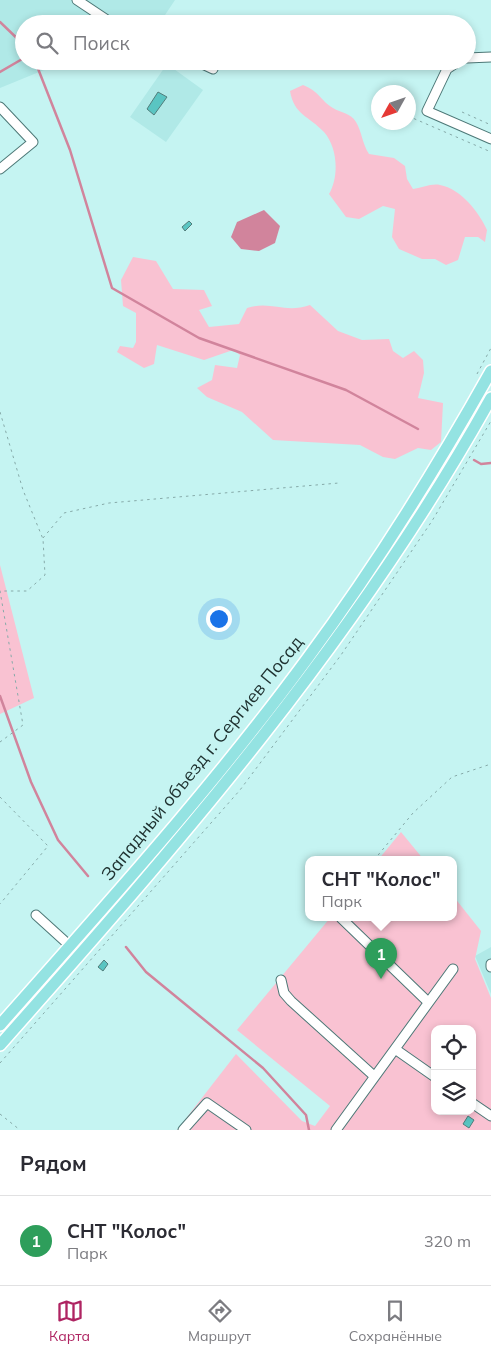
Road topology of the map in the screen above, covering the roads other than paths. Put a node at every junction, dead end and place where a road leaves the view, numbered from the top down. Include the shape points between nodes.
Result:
1 (76, 0) edge
2 (99, 15) edge
3 (491, 57) edge
4 (476, 58) edge
5 (447, 70) edge
6 (0, 107) edge
7 (491, 139) edge
8 (0, 169) edge
9 (491, 371) edge
10 (491, 398) edge
11 (36, 916) dead end
12 (344, 921) edge
13 (70, 945) junction
14 (453, 970) dead end
15 (280, 980) dead end
16 (428, 1002) junction
17 (0, 1025) edge
18 (0, 1046) edge
19 (395, 1049) junction
20 (431, 1074) edge
21 (374, 1076) junction
22 (476, 1106) edge
23 (491, 1116) edge
24 (184, 1130) edge
25 (246, 1130) edge
26 (336, 1130) edge

1 - 2 street
3 - 4 street
5 - 7 street via 427,111
6 - 8 street via 33,142
9 - 13 main road, Западный объезд г. Сергиев Посад via 410,510 307,660 179,818
10 - 18 main road, Западный объезд г. Сергиев Посад via 422,516 272,727
11 - 13 street
12 - 16 street
13 - 17 main road, Западный объезд г. Сергиев Посад
14 - 16 street
15 - 21 street via 291,1001
16 - 19 street
19 - 20 street
19 - 21 street
21 - 26 street
22 - 23 street
24 - 25 street via 207,1103

